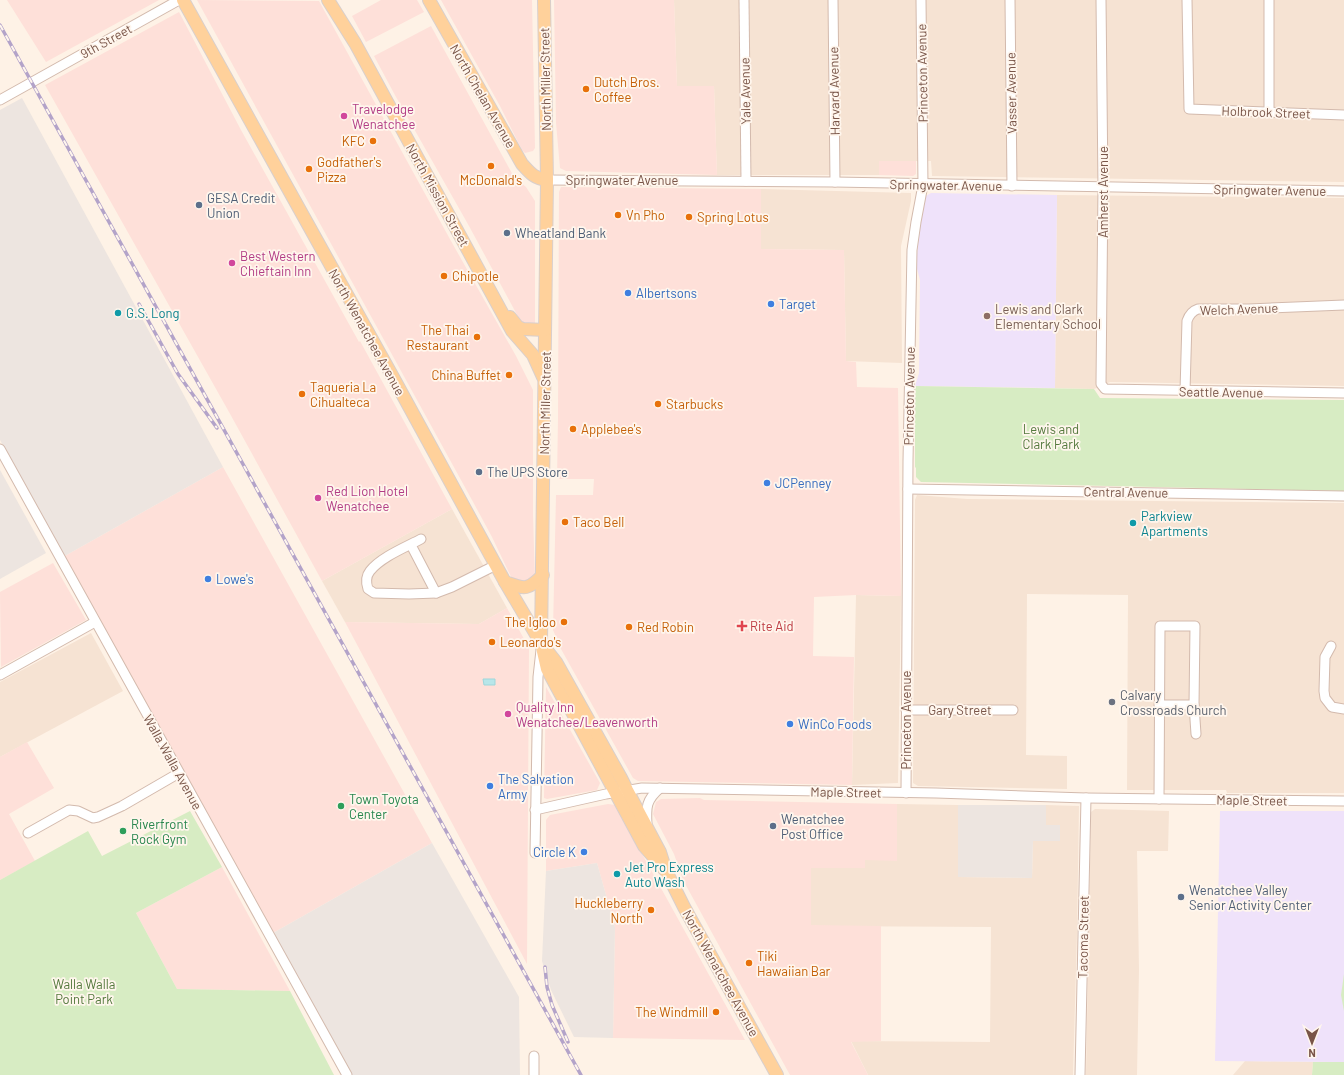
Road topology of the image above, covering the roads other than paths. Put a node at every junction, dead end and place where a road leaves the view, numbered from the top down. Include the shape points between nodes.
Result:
1 (180, 0) edge
2 (183, 0) edge
3 (328, 0) edge
4 (429, 0) edge
5 (544, 0) edge
6 (744, 0) edge
7 (833, 0) edge
8 (921, 0) edge
9 (1010, 0) edge
10 (1102, 0) edge
11 (1187, 0) edge
12 (1269, 0) edge
13 (0, 100) edge
14 (1269, 111) junction
15 (1344, 115) edge
16 (547, 180) junction
17 (746, 181) junction
18 (835, 182) junction
19 (923, 185) junction
20 (1012, 186) junction
21 (1103, 187) junction
22 (1344, 191) edge
23 (1344, 305) edge
24 (500, 307) junction
25 (545, 330) junction
26 (545, 382) junction
27 (1101, 384) joint
28 (1185, 392) junction
29 (1344, 394) edge
30 (0, 449) edge
31 (908, 489) junction
32 (1344, 496) edge
33 (421, 539) dead end
34 (411, 545) junction
35 (496, 565) junction
36 (543, 575) junction
37 (505, 582) junction
38 (436, 593) junction
39 (95, 622) junction
40 (541, 643) junction
41 (1331, 646) dead end
42 (0, 675) edge
43 (1159, 705) junction
44 (1194, 705) junction
45 (1344, 709) edge
46 (906, 710) junction
47 (1014, 710) dead end
48 (1196, 734) dead end
49 (179, 773) junction
50 (660, 788) junction
51 (621, 791) junction
52 (906, 793) junction
53 (1086, 798) junction
54 (1159, 799) junction
55 (1344, 801) edge
56 (535, 810) junction
57 (648, 828) junction
58 (28, 833) dead end
59 (535, 853) dead end
60 (666, 871) junction
61 (534, 1056) dead end
62 (347, 1075) edge
63 (534, 1075) edge
64 (777, 1075) edge
65 (1080, 1075) edge

1 - 13 street, 9th Street
2 - 35 main road, North Wenatchee Avenue
3 - 24 main road, North Mission Street via 355,43
4 - 16 main road, North Chelan Avenue via 522,164 531,175
5 - 16 main road, North Miller Street
6 - 17 street, Yale Avenue
7 - 18 street, Harvard Avenue
8 - 19 street, Princeton Avenue
9 - 20 street, Vasser Avenue
10 - 21 street, Amherst Avenue
11 - 14 street, Holbrook Street via 1189,109
12 - 14 street
14 - 15 street, Holbrook Street
16 - 17 street, Springwater Avenue
16 - 25 main road, North Miller Street
17 - 18 street, Springwater Avenue
18 - 19 street, Springwater Avenue
19 - 20 street, Springwater Avenue
19 - 31 street, Princeton Avenue via 912,250
20 - 21 street, Springwater Avenue
21 - 22 street, Springwater Avenue
21 - 27 street, Amherst Avenue
23 - 28 street, Welch Avenue via 1193,311 1187,321
24 - 25 main road, North Mission Street via 518,327
24 - 26 main road, North Mission Street via 512,331 533,355
25 - 26 main road, North Miller Street
26 - 36 main road, North Miller Street
27 - 28 street, Seattle Avenue via 1106,390
28 - 29 street, Seattle Avenue
30 - 39 street, Walla Walla Avenue
31 - 32 street, Central Avenue
31 - 46 street, Princeton Avenue
33 - 34 street
34 - 38 street
34 - 38 street via 370,571 368,589 374,593
35 - 37 main road, North Wenatchee Avenue
35 - 38 street
36 - 37 main road via 525,588
36 - 40 main road, North Miller Street
37 - 40 main road, North Wenatchee Avenue
39 - 42 street
39 - 49 street, Walla Walla Avenue
40 - 51 main road, North Wenatchee Avenue via 547,669 561,695
40 - 56 street, North Miller Street
41 - 45 street via 1325,657 1325,698 1332,707
43 - 44 street
43 - 44 street via 1160,626 1195,626
43 - 54 street
44 - 48 street
46 - 47 street, Gary Street
46 - 52 street, Princeton Avenue
49 - 58 street via 98,817 92,818 78,810 69,810
49 - 62 street, Walla Walla Avenue
50 - 51 street, Maple Street
50 - 52 street, Maple Street
50 - 57 street via 651,796 648,803
51 - 56 street, Maple Street
51 - 57 main road, North Wenatchee Avenue
51 - 60 main road, North Wenatchee Avenue via 644,846
52 - 53 street, Maple Street
53 - 54 street, Maple Street
53 - 65 street, Tacoma Street
54 - 55 street, Maple Street
56 - 59 street, North Miller Street
57 - 60 main road, North Wenatchee Avenue
60 - 64 main road, North Wenatchee Avenue
61 - 63 street

